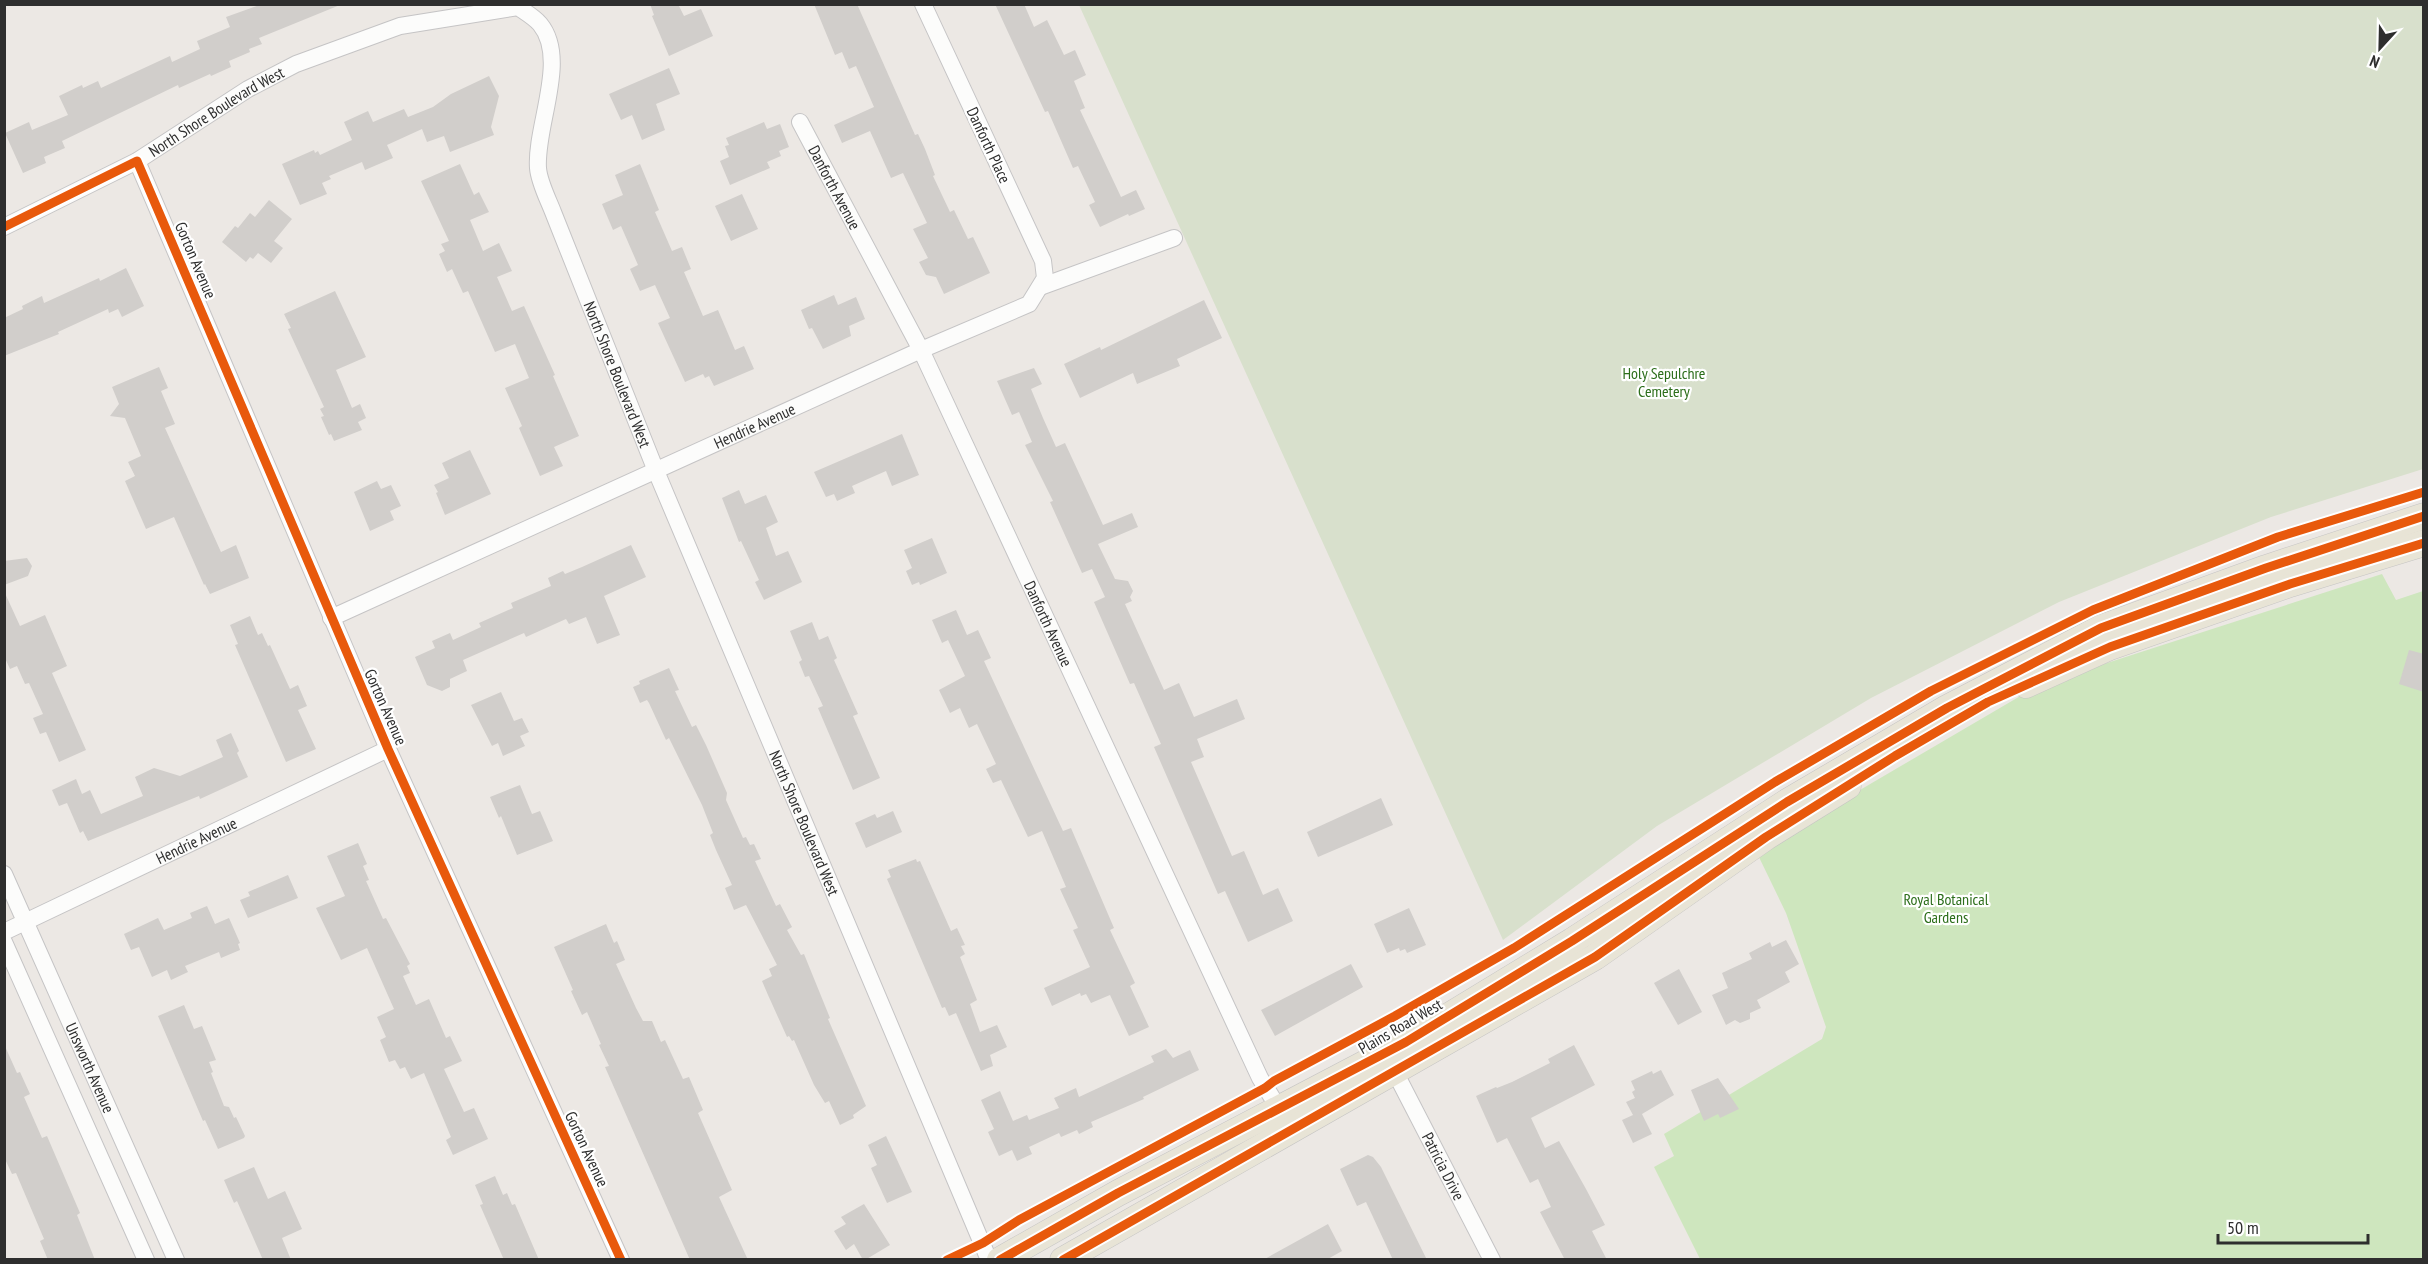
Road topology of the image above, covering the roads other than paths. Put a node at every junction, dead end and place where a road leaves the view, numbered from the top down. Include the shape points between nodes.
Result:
1 (923, 4) edge
2 (800, 122) dead end
3 (137, 161) junction
4 (4, 226) edge
5 (1174, 238) dead end
6 (1040, 287) junction
7 (921, 350) junction
8 (656, 471) junction
9 (2424, 516) edge
10 (2424, 543) edge
11 (331, 618) junction
12 (388, 749) junction
13 (4, 874) edge
14 (25, 923) junction
15 (4, 932) edge
16 (4, 942) edge
17 (1395, 1072) junction
18 (1285, 1119) junction
19 (146, 1260) edge
20 (176, 1260) edge
21 (621, 1260) edge
22 (989, 1260) edge
23 (1000, 1260) edge
24 (1063, 1260) edge
25 (1492, 1260) edge

1 - 6 street, Danforth Place via 1043,261 1046,278
2 - 7 street, Danforth Avenue
3 - 4 street, North Shore Boulevard West
3 - 8 street, North Shore Boulevard West via 248,89 296,64 399,27 518,7 540,25 553,50 538,170
3 - 11 street, Gorton Avenue
5 - 6 street, Hendrie Avenue
6 - 7 street, Hendrie Avenue via 1029,304
7 - 8 street, Hendrie Avenue
7 - 18 street, Danforth Avenue via 1260,1078
8 - 11 street, Hendrie Avenue
8 - 22 street, North Shore Boulevard West
9 - 18 main road, Plains Road West via 2101,628 1957,702 1787,802
10 - 17 main road, Plains Road West via 2290,584 2110,647 1989,702 1766,837 1595,957
11 - 12 street, Gorton Avenue
12 - 14 street, Hendrie Avenue
12 - 21 street, Gorton Avenue
13 - 14 street, Unsworth Avenue
14 - 15 street, Hendrie Avenue
14 - 20 street, Unsworth Avenue
16 - 19 street, Unsworth Avenue
17 - 18 main road, Plains Road West
17 - 25 street, Patricia Drive
18 - 23 main road, Plains Road West via 1118,1193
18 - 24 main road, Plains Road West

